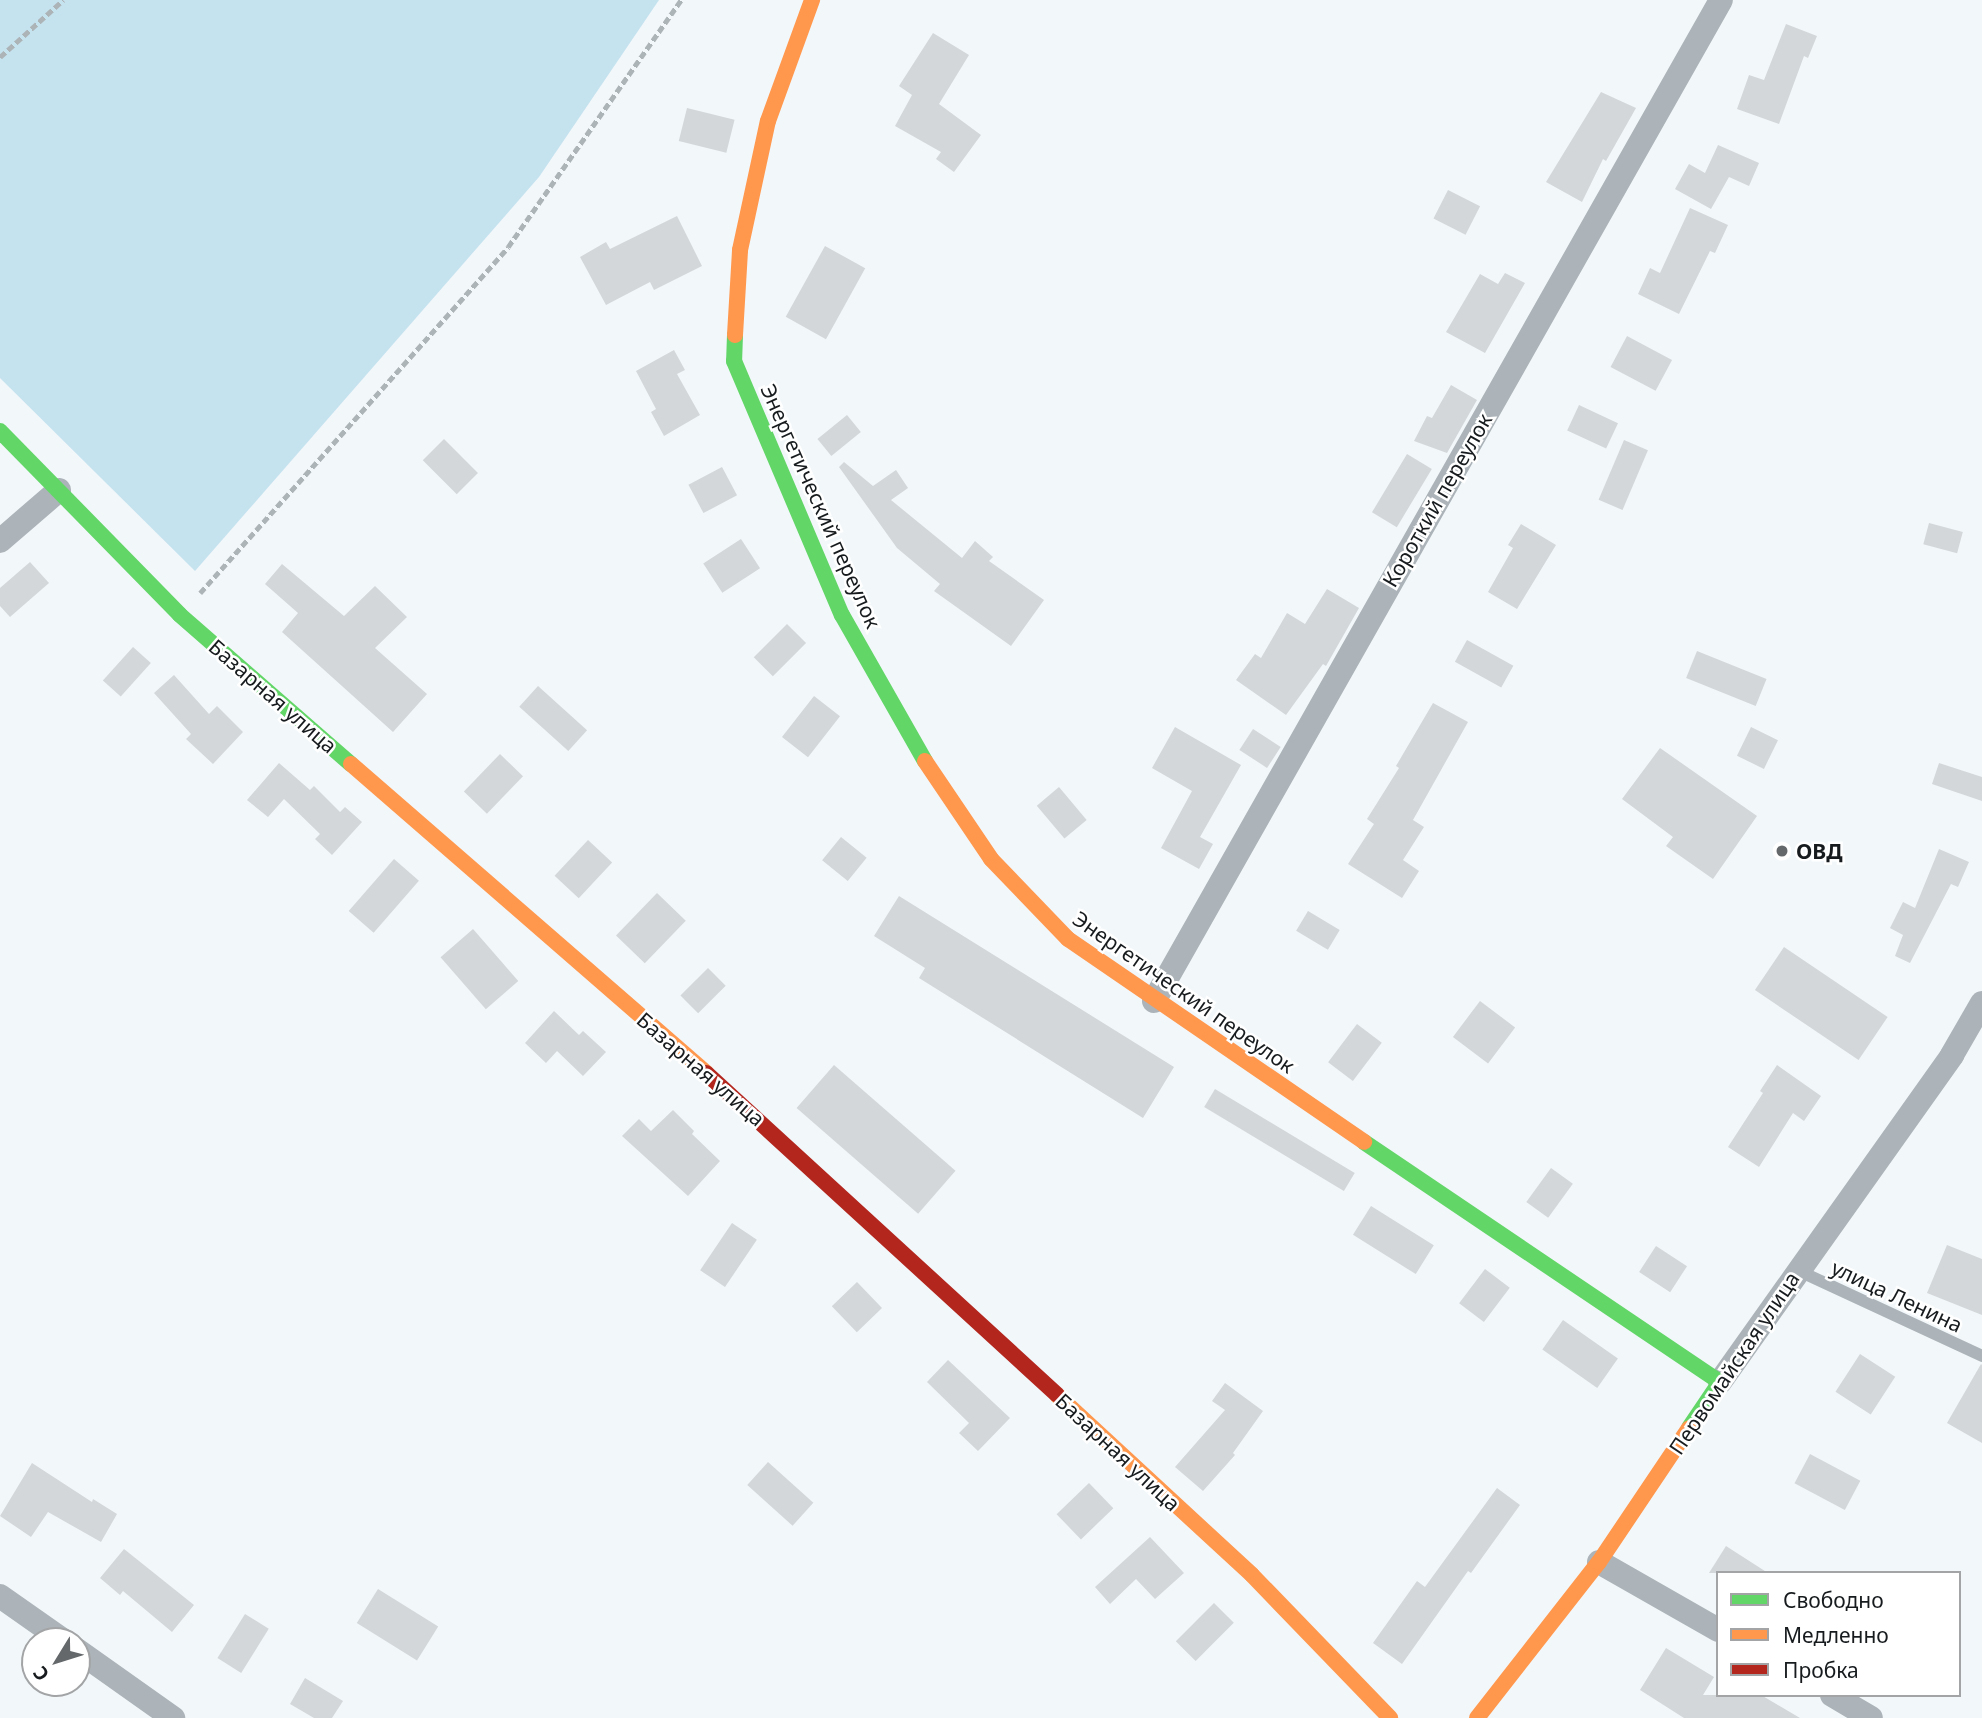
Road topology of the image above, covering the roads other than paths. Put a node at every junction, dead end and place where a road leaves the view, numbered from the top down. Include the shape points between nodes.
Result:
1 (812, 0) edge
2 (1721, 0) edge
3 (0, 431) edge
4 (59, 490) junction
5 (0, 541) edge
6 (1154, 1001) junction
7 (1982, 1003) edge
8 (1797, 1270) junction
9 (1982, 1356) edge
10 (1720, 1382) junction
11 (1599, 1562) junction
12 (0, 1596) edge
13 (44, 1627) edge
14 (1716, 1629) edge
15 (91, 1660) edge
16 (1835, 1697) edge
17 (173, 1718) edge
18 (1390, 1718) edge
19 (1477, 1718) edge
20 (1871, 1718) edge

1 - 6 street, Энергетический переулок via 768,121 740,250 734,360 842,615 914,745 991,859 1068,939
2 - 6 street, Короткий переулок
3 - 4 street, Базарная улица
4 - 5 street
4 - 18 street, Базарная улица via 180,615 748,1109 1252,1575
6 - 10 street, Энергетический переулок
7 - 8 street, Первомайская улица via 1952,1055
8 - 9 lane, улица Ленина
8 - 10 street, Первомайская улица
10 - 11 street, Первомайская улица
11 - 14 street
11 - 19 street, Первомайская улица
12 - 13 street
15 - 17 street
16 - 20 street

